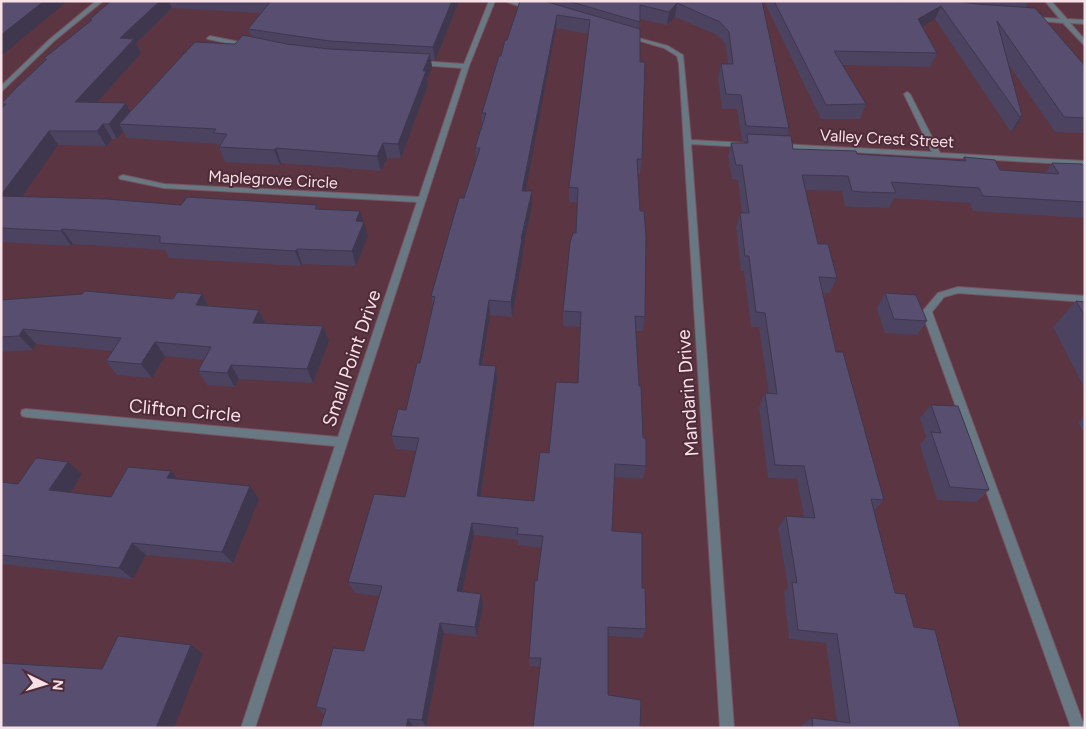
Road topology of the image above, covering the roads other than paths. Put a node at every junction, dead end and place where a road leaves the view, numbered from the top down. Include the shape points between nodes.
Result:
1 (100, 1) edge
2 (492, 1) edge
3 (507, 1) edge
4 (1048, 1) edge
5 (535, 9) edge
6 (1027, 18) edge
7 (1066, 22) junction
8 (1085, 22) edge
9 (619, 34) edge
10 (210, 38) dead end
11 (1085, 44) edge
12 (255, 47) edge
13 (409, 63) edge
14 (466, 66) junction
15 (1, 90) edge
16 (907, 94) dead end
17 (688, 142) junction
18 (758, 145) edge
19 (768, 146) edge
20 (937, 155) junction
21 (1085, 163) edge
22 (123, 176) dead end
23 (423, 200) junction
24 (1085, 299) edge
25 (26, 413) dead end
26 (340, 442) junction
27 (248, 728) edge
28 (727, 728) edge
29 (1078, 728) edge

1 - 15 street via 52,40
2 - 14 street, Small Point Drive
3 - 5 street
4 - 7 street
6 - 7 street
7 - 8 street
7 - 11 street
9 - 17 street, Mandarin Drive via 666,47 680,56
10 - 12 street
13 - 14 street
14 - 23 street, Small Point Drive
16 - 20 street
17 - 18 street
17 - 28 street, Mandarin Drive
19 - 20 street, Valley Crest Street
20 - 21 street, Valley Crest Street
22 - 23 street, Maplegrove Circle via 164,186
23 - 26 street, Small Point Drive
24 - 29 street via 958,290 941,295 927,312
25 - 26 street, Clifton Circle
26 - 27 street, Small Point Drive

